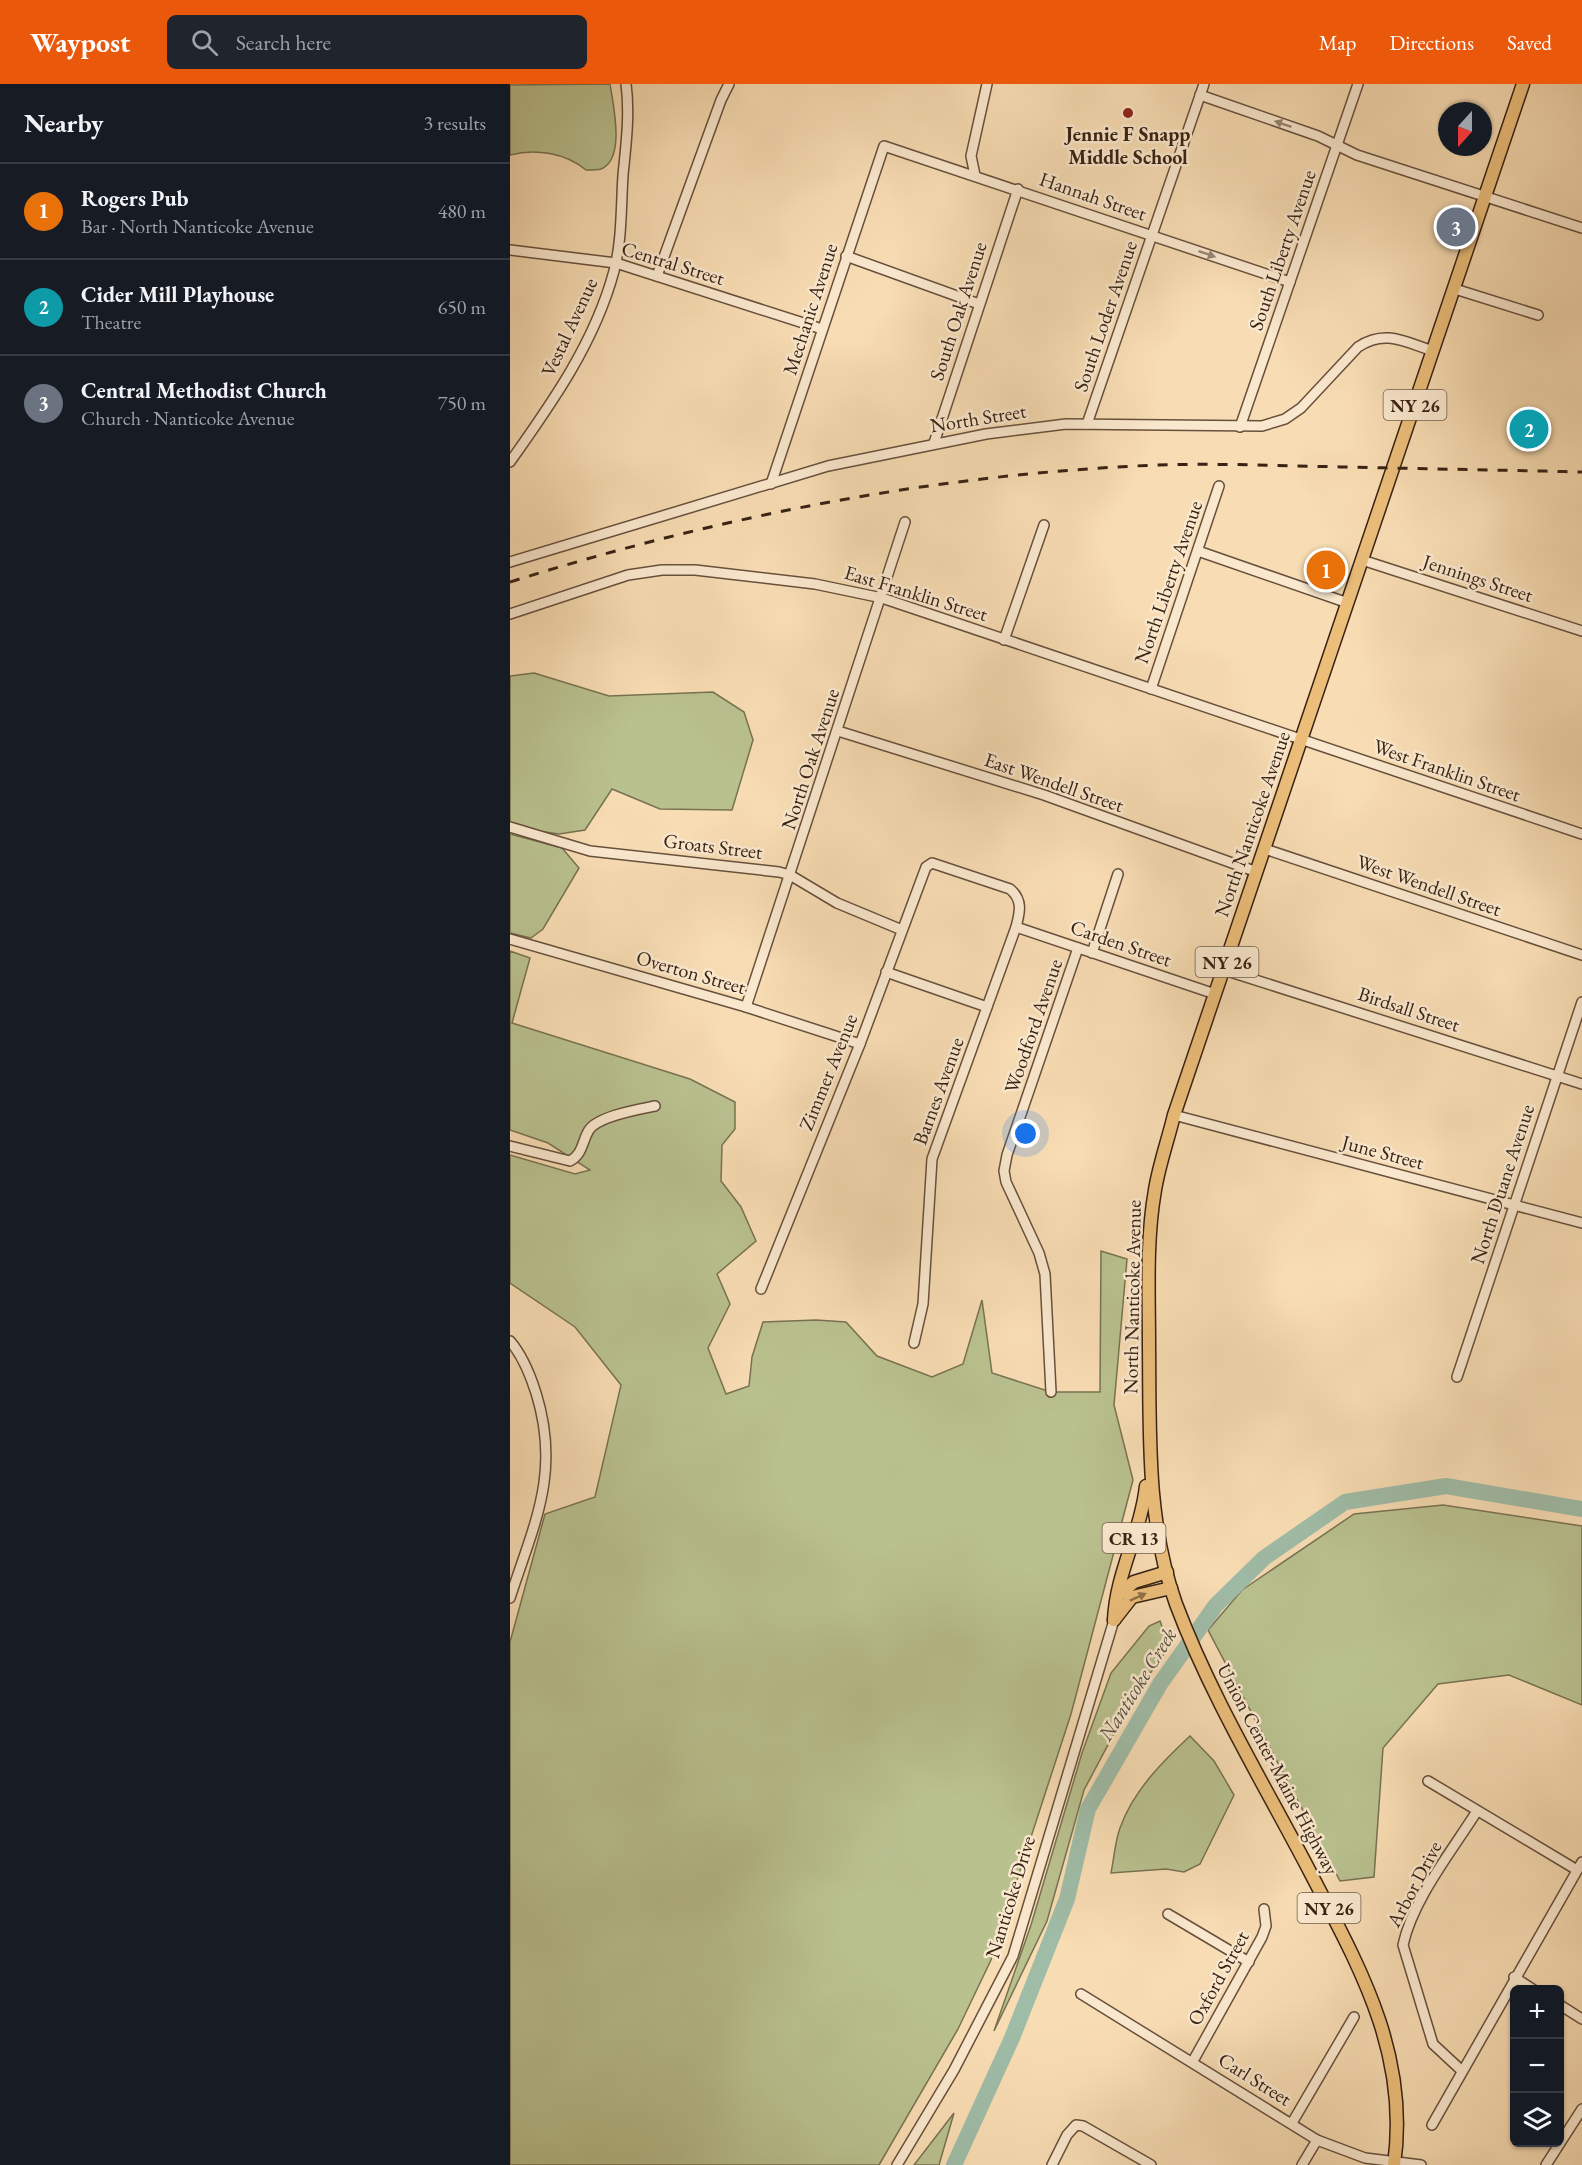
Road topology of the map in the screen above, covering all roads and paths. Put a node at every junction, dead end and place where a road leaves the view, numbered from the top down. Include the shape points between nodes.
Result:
1 (626, 84) edge
2 (729, 84) edge
3 (987, 84) edge
4 (1204, 84) edge
5 (1358, 84) edge
6 (1522, 84) edge
7 (1200, 94) junction
8 (1338, 144) junction
9 (884, 146) joint
10 (975, 174) junction
11 (1018, 189) junction
12 (1485, 197) junction
13 (1582, 228) edge
14 (1152, 235) junction
15 (510, 250) edge
16 (846, 256) junction
17 (616, 263) junction
18 (657, 276) junction
19 (1290, 282) junction
20 (1455, 289) junction
21 (979, 304) junction
22 (1538, 315) dead end
23 (822, 329) junction
24 (1433, 351) junction
25 (1087, 424) junction
26 (1240, 427) junction
27 (933, 444) junction
28 (510, 462) edge
29 (771, 484) junction
30 (1219, 486) dead end
31 (905, 522) dead end
32 (1044, 525) dead end
33 (1198, 551) junction
34 (1362, 560) junction
35 (510, 561) edge
36 (882, 598) junction
37 (1348, 603) junction
38 (510, 614) edge
39 (1582, 631) edge
40 (1004, 640) junction
41 (1151, 689) junction
42 (838, 731) junction
43 (1301, 740) junction
44 (510, 827) edge
45 (1582, 834) edge
46 (1265, 849) junction
47 (926, 867) joint
48 (1257, 872) junction
49 (1118, 874) dead end
50 (790, 875) junction
51 (1016, 927) junction
52 (902, 930) junction
53 (510, 939) edge
54 (1078, 948) junction
55 (1092, 953) junction
56 (1582, 955) edge
57 (1224, 970) junction
58 (886, 972) junction
59 (1215, 994) junction
60 (1582, 1002) edge
61 (746, 1007) junction
62 (987, 1007) junction
63 (860, 1044) junction
64 (1557, 1076) junction
65 (1582, 1084) edge
66 (656, 1106) dead end
67 (1174, 1115) junction
68 (510, 1146) edge
69 (1514, 1206) junction
70 (1582, 1223) edge
71 (760, 1289) dead end
72 (510, 1341) edge
73 (914, 1343) dead end
74 (1457, 1377) dead end
75 (1051, 1392) dead end
76 (1150, 1455) junction
77 (1167, 1572) junction
78 (1171, 1588) junction
79 (510, 1598) edge
80 (1115, 1600) junction
81 (1114, 1620) junction
82 (1428, 1780) dead end
83 (1477, 1811) junction
84 (1580, 1866) edge
85 (1264, 1909) dead end
86 (1168, 1914) dead end
87 (1249, 1962) junction
88 (1514, 1977) junction
89 (1527, 1985) edge
90 (1081, 1994) dead end
91 (1564, 2008) edge
92 (1354, 2017) dead end
93 (1582, 2019) edge
94 (1193, 2061) junction
95 (1461, 2070) junction
96 (1582, 2109) edge
97 (1292, 2123) junction
98 (1432, 2125) dead end
99 (1317, 2140) junction
100 (1054, 2161) edge
101 (1395, 2163) edge
102 (897, 2165) edge
103 (1151, 2165) edge
104 (1302, 2165) edge
105 (1421, 2165) edge
106 (1546, 2165) edge

1 - 17 street, Vestal Avenue via 627,129
2 - 18 street
3 - 10 street via 970,156
4 - 7 street, South Loder Avenue
5 - 8 street, South Liberty Avenue
6 - 12 main road, NY 26
8 -> 7 street
7 - 14 street, South Loder Avenue
8 - 12 street via 1357,155
8 - 19 street, South Liberty Avenue
9 - 10 street, Hannah Street
9 - 16 street, Mechanic Avenue
10 - 11 street, Hannah Street
11 - 14 street, Hannah Street
11 - 21 street, South Oak Avenue
12 - 13 street
12 - 20 main road, NY 26
14 -> 19 street, Hannah Street
14 - 25 street, South Loder Avenue
15 - 17 street, Central Street
16 - 21 street
16 - 23 street, Mechanic Avenue
17 - 18 street, Central Street
17 - 28 street, Vestal Avenue via 584,348 555,399
18 - 23 street, Central Street
19 - 26 street, South Liberty Avenue
20 - 22 street
20 - 24 main road, NY 26
21 - 27 street, South Oak Avenue
23 - 29 street, Mechanic Avenue
24 - 26 street, North Street via 1393,338 1370,339 1358,346 1301,408 1285,419
24 - 34 main road, North Nanticoke Avenue / NY 26
25 - 26 street, North Street
25 - 27 street, North Street via 1024,428
27 - 29 street, North Street via 828,466
29 - 35 street, North Street
30 - 33 street, North Liberty Avenue
31 - 36 street, North Oak Avenue
32 - 40 street
33 - 37 street
33 - 41 street, North Liberty Avenue
34 - 37 main road, North Nanticoke Avenue / NY 26
34 - 39 street, Jennings Street
36 - 38 street, East Franklin Street via 815,584 695,570 662,570 628,575
36 - 40 street, East Franklin Street
36 - 42 street, North Oak Avenue
37 - 43 main road, North Nanticoke Avenue / NY 26
40 - 41 street, East Franklin Street
41 - 43 street, East Franklin Street
42 - 48 street, East Wendell Street via 1044,795
42 - 50 street, North Oak Avenue
43 - 45 street, West Franklin Street
43 - 46 main road, North Nanticoke Avenue / NY 26
44 - 50 street, Groats Street via 590,851
46 - 48 main road, North Nanticoke Avenue / NY 26
46 - 56 street, West Wendell Street
47 - 51 street, Barnes Avenue via 932,863 1010,889 1017,895 1020,912
47 - 52 street, Zimmer Avenue
48 - 57 main road, North Nanticoke Avenue / NY 26
49 - 55 street
50 - 52 street, Groats Street via 837,903
50 - 61 street, North Oak Avenue
51 - 54 street, Carden Street
51 - 62 street, Barnes Avenue
52 - 58 street, Zimmer Avenue
53 - 61 street, Overton Street
54 - 55 street, Carden Street
54 - 75 street, Woodford Avenue via 1004,1171 1045,1274
55 - 59 street, Carden Street
57 - 59 main road, North Nanticoke Avenue / NY 26
57 - 64 street, Birdsall Street
58 - 62 street
58 - 63 street, Zimmer Avenue
59 - 67 main road, North Nanticoke Avenue / NY 26
60 - 64 street, North Duane Avenue
61 - 63 street, Overton Street
62 - 73 street, Barnes Avenue via 932,1159 923,1304
63 - 71 street, Zimmer Avenue
64 - 65 street, Birdsall Street
64 - 69 street, North Duane Avenue
66 - 68 street via 598,1122 590,1128 576,1158 570,1161
67 - 69 street, June Street
67 - 76 main road, North Nanticoke Avenue / NY 26 via 1157,1177 1151,1222
69 - 70 street, June Street
69 - 74 street, North Duane Avenue
72 - 79 street via 530,1374 548,1449 545,1486
76 - 77 main road, Union Center-Maine Highway / NY 26 via 1155,1520
76 - 80 main road, CR 13 via 1142,1511
77 - 78 main road, Union Center-Maine Highway / NY 26
77 - 80 main road, CR 13 via 1126,1586
81 -> 78 main road, CR 13 via 1132,1597
78 - 101 main road, Union Center-Maine Highway / NY 26 via 1204,1670 1371,1992 1391,2063
80 - 81 main road, CR 13
81 - 102 street, Nanticoke Drive / CR 13 via 1013,1956 954,2070
82 - 83 street
83 - 84 street
83 - 95 street, Arbor Drive via 1422,1900 1403,1945 1433,2044
84 - 88 street
85 - 87 street, Oxford Street via 1266,1926
86 - 87 street
87 - 94 street, Oxford Street
88 - 89 street
88 - 95 street
90 - 94 street, Carl Street
91 - 93 street
92 - 97 street
94 - 97 street, Carl Street
95 - 98 street
96 - 106 street
97 - 99 street, Carl Street
99 - 101 street, Carl Street via 1355,2156
99 - 104 street
100 - 103 street via 1076,2125
101 - 105 street, Carl Street

